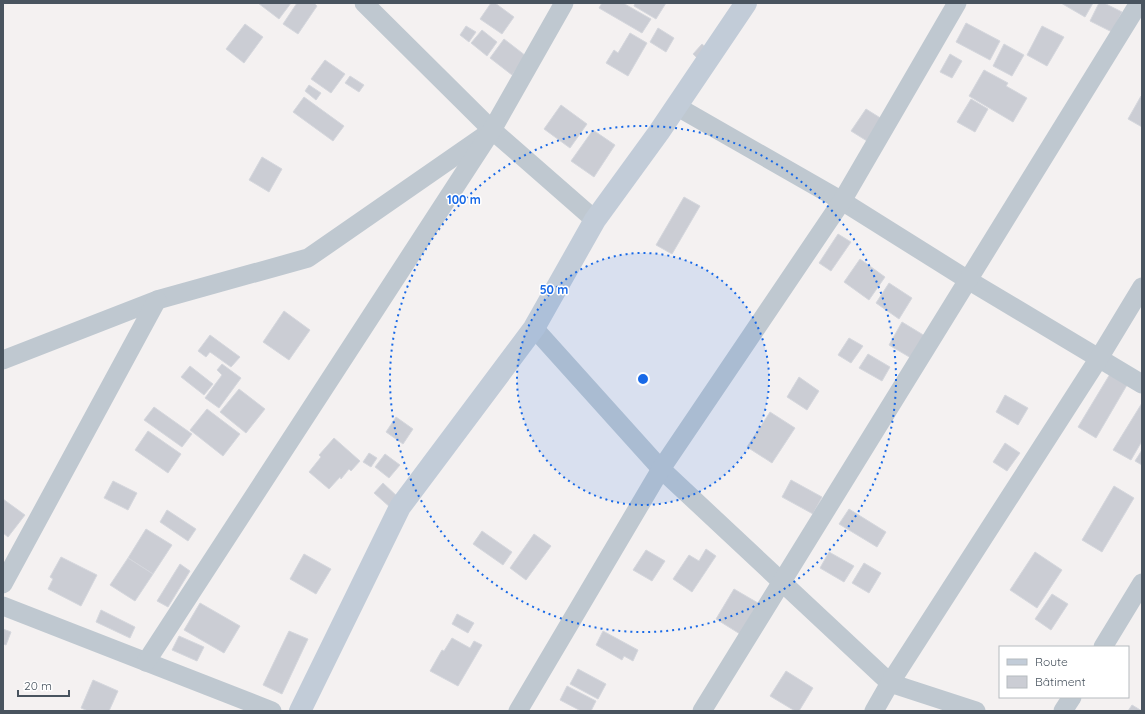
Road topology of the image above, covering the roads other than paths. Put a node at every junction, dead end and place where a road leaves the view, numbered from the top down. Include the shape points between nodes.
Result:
1 (364, 3) edge
2 (564, 3) edge
3 (746, 3) edge
4 (957, 3) edge
5 (1139, 3) edge
6 (676, 106) junction
7 (492, 130) junction
8 (842, 201) junction
9 (595, 220) junction
10 (968, 280) junction
11 (1142, 287) edge
12 (157, 300) junction
13 (534, 328) junction
14 (1099, 358) junction
15 (3, 360) edge
16 (1142, 384) edge
17 (661, 469) junction
18 (782, 583) junction
19 (1142, 583) edge
20 (3, 584) edge
21 (3, 606) edge
22 (1104, 646) edge
23 (146, 662) junction
24 (890, 683) junction
25 (1071, 698) edge
26 (272, 711) edge
27 (300, 711) edge
28 (518, 711) edge
29 (702, 711) edge
30 (874, 711) edge
31 (976, 711) edge
32 (1063, 711) edge

1 - 7 street
2 - 7 street
3 - 6 main road
4 - 8 street
5 - 10 street
6 - 8 street
6 - 9 main road
7 - 9 street
7 - 12 street via 308,258
7 - 23 street
8 - 10 street
8 - 17 street
9 - 13 main road
10 - 14 street
10 - 18 street
11 - 14 street
12 - 15 street
12 - 20 street
13 - 17 street
13 - 27 main road via 400,507
14 - 16 street
14 - 24 street
17 - 18 street
17 - 28 street
18 - 24 street
18 - 29 street
19 - 22 street
21 - 23 street
23 - 26 street
24 - 30 street
24 - 31 street
25 - 32 street

